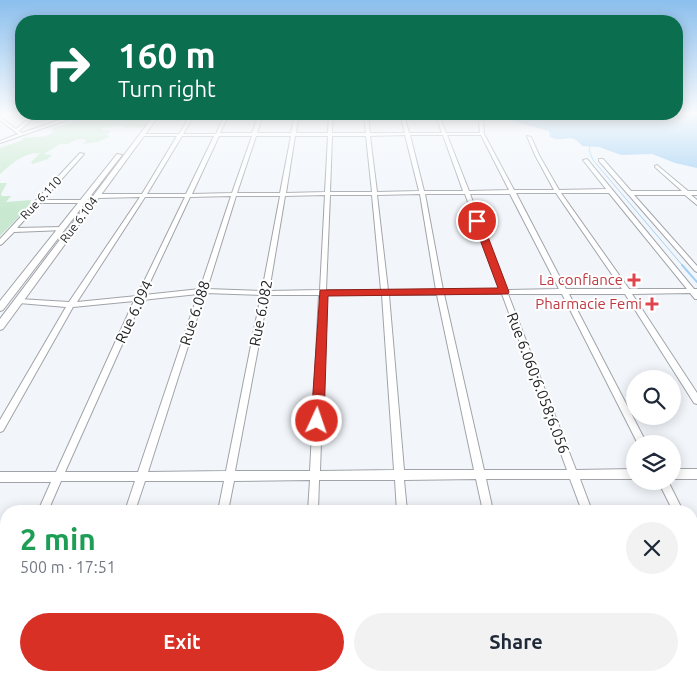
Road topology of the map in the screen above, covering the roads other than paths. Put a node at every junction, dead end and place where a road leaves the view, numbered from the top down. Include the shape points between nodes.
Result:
1 (126, 146) edge
2 (134, 146) edge
3 (174, 146) edge
4 (213, 146) edge
5 (251, 146) edge
6 (292, 146) edge
7 (330, 146) edge
8 (369, 146) edge
9 (409, 146) edge
10 (449, 146) edge
11 (488, 146) edge
12 (533, 146) edge
13 (82, 154) dead end
14 (585, 160) dead end
15 (601, 160) dead end
16 (658, 166) dead end
17 (594, 168) junction
18 (606, 168) junction
19 (610, 191) junction
20 (467, 192) junction
21 (512, 192) junction
22 (558, 192) junction
23 (374, 193) junction
24 (422, 193) junction
25 (630, 193) junction
26 (686, 193) junction
27 (697, 193) edge
28 (235, 194) junction
29 (282, 194) junction
30 (327, 194) junction
31 (144, 195) junction
32 (189, 195) junction
33 (95, 199) junction
34 (38, 201) junction
35 (81, 202) junction
36 (697, 203) edge
37 (62, 229) junction
38 (12, 230) junction
39 (0, 243) edge
40 (697, 270) edge
41 (202, 291) junction
42 (564, 291) junction
43 (628, 291) junction
44 (323, 292) junction
45 (385, 292) junction
46 (440, 292) junction
47 (504, 292) junction
48 (265, 293) junction
49 (695, 293) edge
50 (139, 298) junction
51 (19, 301) junction
52 (71, 305) junction
53 (0, 308) edge
54 (0, 326) edge
55 (697, 400) edge
56 (0, 428) edge
57 (638, 435) edge
58 (573, 474) junction
59 (626, 474) edge
60 (681, 474) edge
61 (697, 474) edge
62 (400, 475) junction
63 (480, 475) junction
64 (141, 476) junction
65 (230, 476) junction
66 (315, 476) junction
67 (0, 477) edge
68 (59, 477) junction
69 (668, 490) edge
70 (46, 505) edge
71 (132, 505) edge
72 (224, 505) edge
73 (313, 505) edge
74 (402, 505) edge
75 (487, 505) edge
76 (584, 505) edge
77 (675, 505) edge

1 - 35 street, Rue 6.104
2 - 33 street, Rue 6.104
3 - 31 street
4 - 32 street, Rue 6.094
5 - 28 street, Rue 6.088
6 - 29 street, Rue 6.082
7 - 30 street
8 - 23 street
9 - 24 street
10 - 20 street, Rue 6.060;6.058;6.056
11 - 21 street
12 - 22 street
13 - 34 street, Rue 6.110
14 - 17 street
15 - 18 street
16 - 26 street
17 - 18 street
17 - 19 street
18 - 25 street
19 - 22 street
19 - 49 street
20 - 21 street
20 - 24 street
20 - 47 street, Rue 6.060;6.058;6.056
21 - 22 street
21 - 42 street
22 - 43 street
23 - 24 street
23 - 30 street
23 - 45 street
24 - 46 street
25 - 26 street
25 - 40 street
26 - 27 street
26 - 36 street
28 - 29 street
28 - 32 street
28 - 41 street, Rue 6.088
29 - 30 street
29 - 48 street, Rue 6.082
30 - 44 street
31 - 32 street
31 - 33 street
31 - 52 street
32 - 50 street, Rue 6.094
33 - 35 street
33 - 51 street, Rue 6.104
34 - 35 street
34 - 38 street, Rue 6.110
35 - 37 street, Rue 6.104
37 - 38 street
37 - 53 street, Rue 6.104
38 - 39 street, Rue 6.110
41 - 48 street
41 - 50 street
41 - 64 street, Rue 6.088
42 - 43 street
42 - 47 street
42 - 57 street
43 - 49 street
43 - 55 street
44 - 45 street
44 - 48 street
44 - 66 street
45 - 46 street
45 - 62 street
46 - 47 street
46 - 63 street
47 - 58 street, Rue 6.060;6.058;6.056
48 - 65 street, Rue 6.082
50 - 52 street
50 - 68 street, Rue 6.094
51 - 52 street
51 - 54 street, Rue 6.104
52 - 56 street
58 - 59 street
58 - 63 street
58 - 76 street, Rue 6.060;6.058;6.056
60 - 61 street
62 - 63 street
62 - 66 street
62 - 74 street
63 - 75 street
64 - 65 street
64 - 68 street
64 - 71 street, Rue 6.088
65 - 66 street
65 - 72 street, Rue 6.082
66 - 73 street
67 - 68 street
68 - 70 street, Rue 6.094
69 - 77 street

